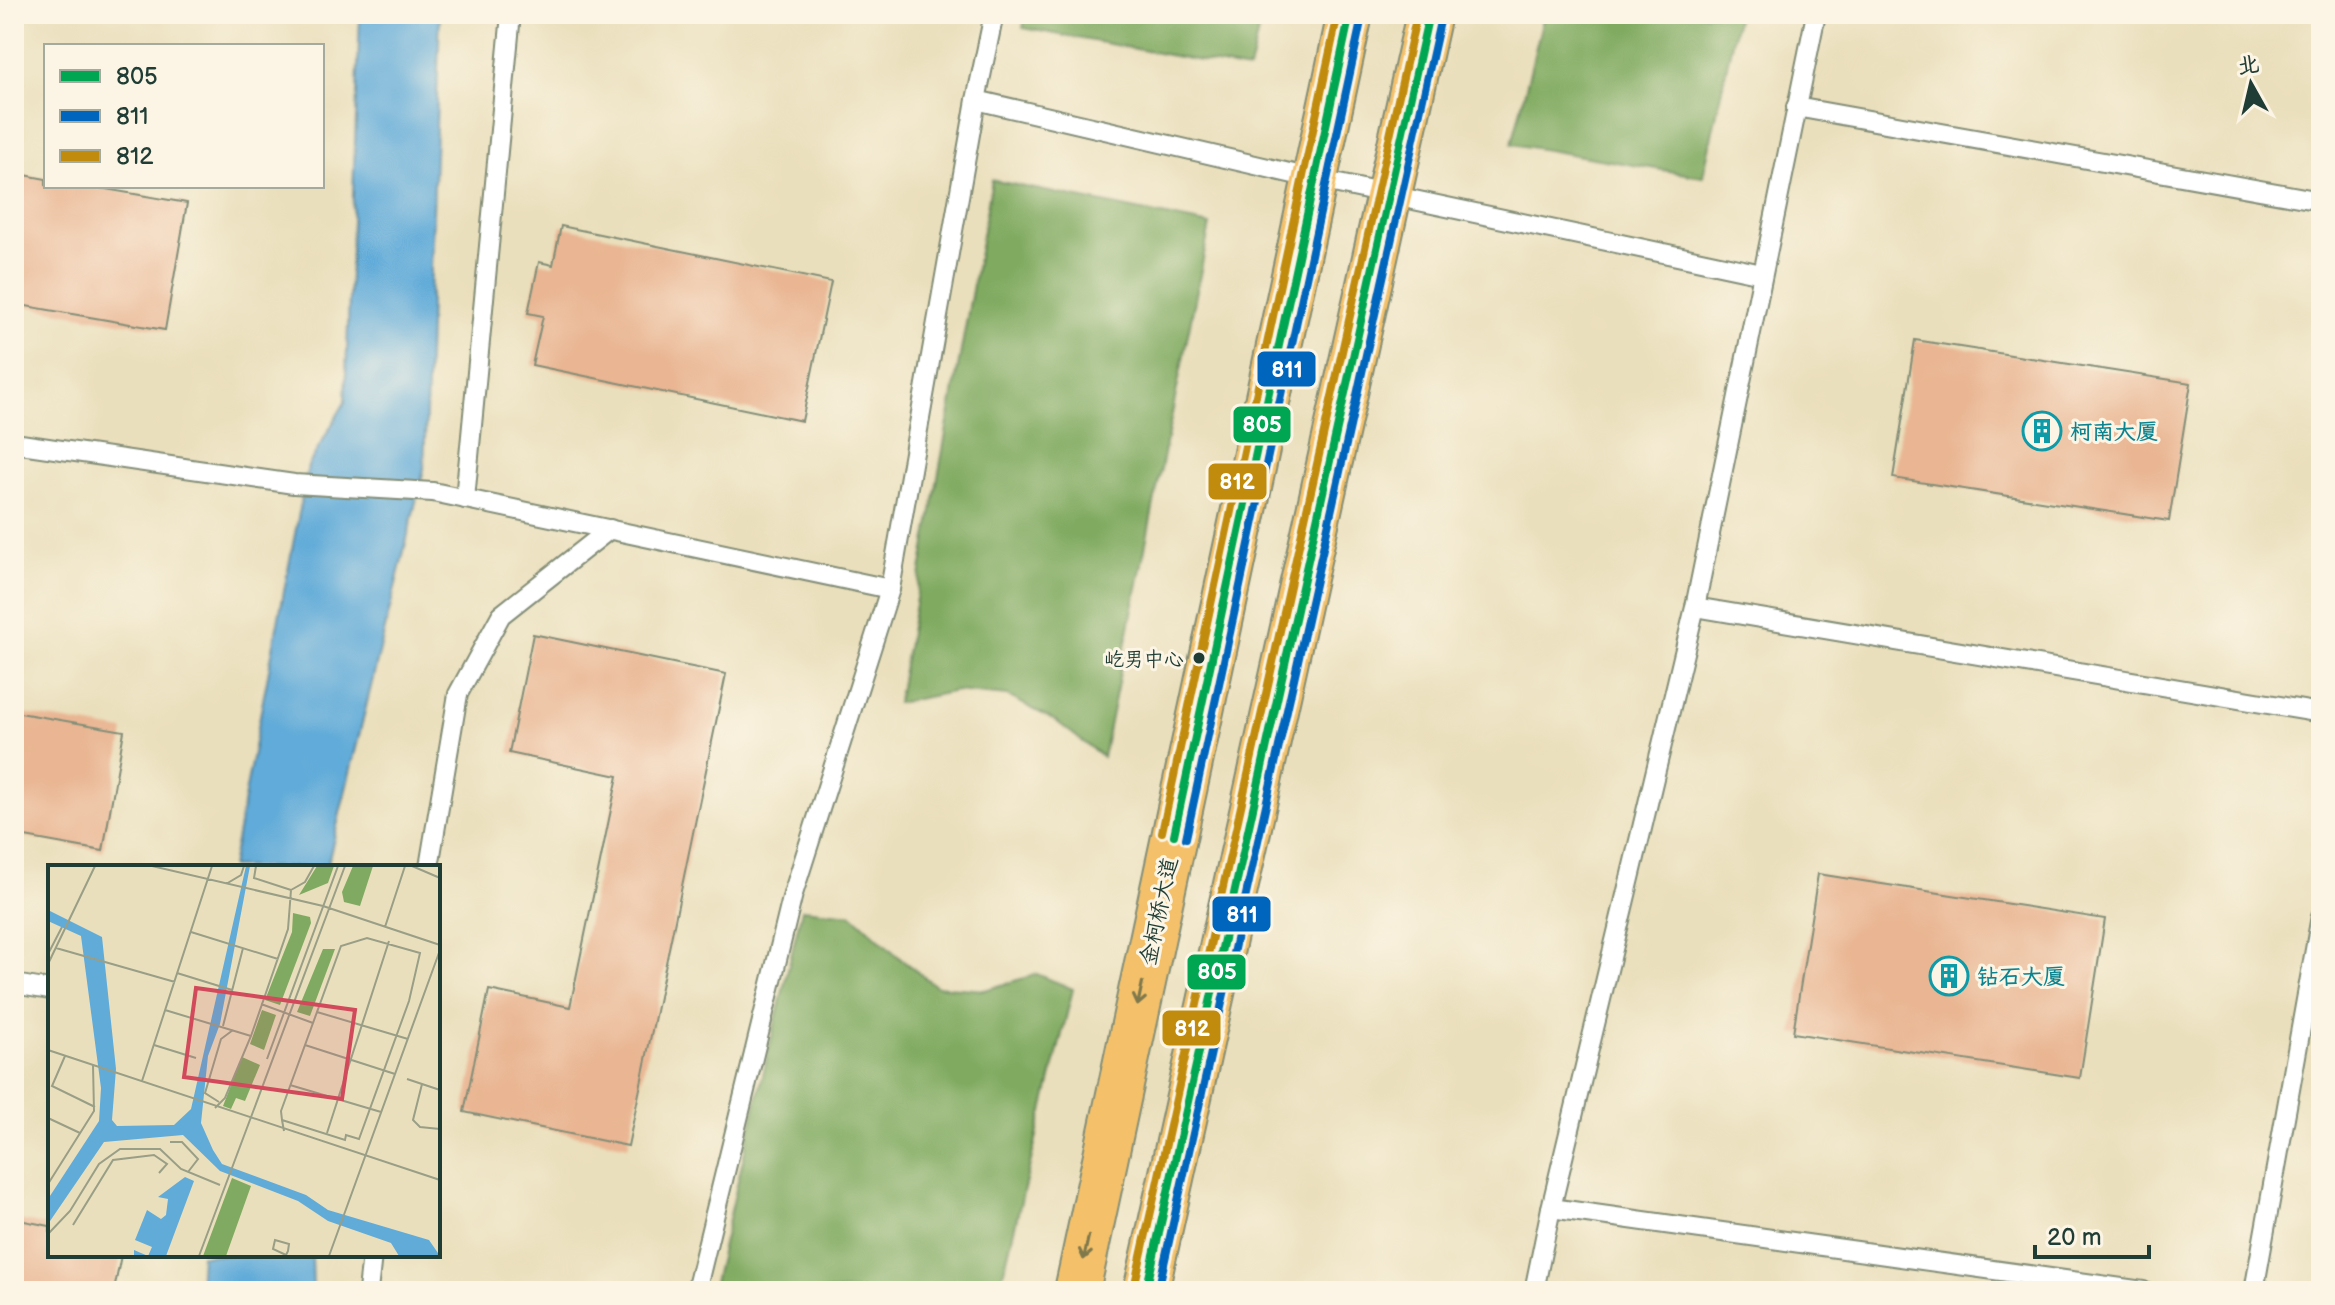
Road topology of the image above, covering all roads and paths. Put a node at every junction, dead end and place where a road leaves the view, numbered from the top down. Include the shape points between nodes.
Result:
1 (511, 14) edge
2 (994, 14) edge
3 (1350, 14) edge
4 (1429, 14) edge
5 (1816, 14) edge
6 (976, 100) junction
7 (1796, 107) junction
8 (1315, 179) junction
9 (1389, 194) junction
10 (2321, 201) edge
11 (1762, 274) junction
12 (14, 443) edge
13 (465, 499) junction
14 (610, 529) junction
15 (890, 589) junction
16 (1695, 607) junction
17 (2321, 713) edge
18 (429, 865) edge
19 (2321, 916) edge
20 (14, 984) edge
21 (48, 990) edge
22 (1551, 1208) junction
23 (372, 1257) edge
24 (368, 1291) edge
25 (696, 1291) edge
26 (1077, 1291) edge
27 (1146, 1291) edge
28 (1534, 1291) edge
29 (2143, 1291) edge
30 (2254, 1291) edge

1 - 13 lane
2 - 6 lane
3 - 8 main road, 金柯桥大道
4 - 9 main road
5 - 7 lane
6 - 8 lane
6 - 15 lane
7 - 10 lane
7 - 11 lane
8 - 9 lane
8 -> 26 main road, 金柯桥大道
9 - 11 lane
9 - 27 main road
11 - 16 lane
12 - 13 lane via 294,484 433,492
13 - 14 lane
14 - 15 lane
14 - 18 lane via 501,615 458,694
15 - 25 lane via 793,894
16 - 17 lane
16 - 22 lane
19 - 30 lane
20 - 21 lane
22 - 28 lane
22 - 29 lane
23 - 24 lane

